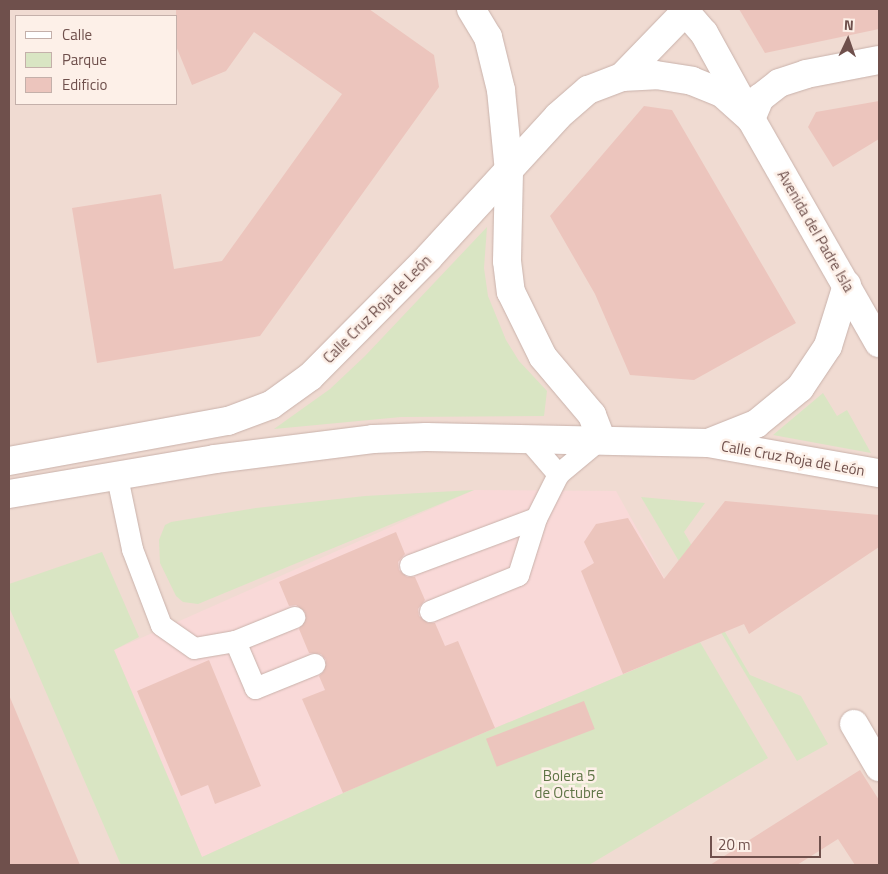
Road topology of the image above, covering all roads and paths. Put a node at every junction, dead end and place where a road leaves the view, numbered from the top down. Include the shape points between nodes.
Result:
1 (471, 9) edge
2 (686, 10) edge
3 (879, 60) edge
4 (622, 77) junction
5 (692, 81) joint
6 (751, 119) junction
7 (509, 172) junction
8 (847, 285) junction
9 (879, 343) edge
10 (526, 438) junction
11 (601, 438) junction
12 (708, 443) junction
13 (9, 461) edge
14 (879, 473) edge
15 (558, 474) junction
16 (117, 477) junction
17 (9, 494) edge
18 (536, 518) junction
19 (410, 565) dead end
20 (430, 611) dead end
21 (294, 616) dead end
22 (235, 641) junction
23 (314, 664) dead end
24 (854, 724) dead end
25 (879, 767) edge

1 - 7 main road via 488,37 501,90
2 - 4 main road
2 - 6 main road, Avenida del Padre Isla via 704,32
3 - 6 main road via 806,74 779,83 760,98
4 - 5 main road, Calle Cruz Roja de León via 656,75
4 - 7 main road, Calle Cruz Roja de León via 588,90 558,116
5 - 6 main road, Avenida del Padre Isla via 722,93
6 - 8 main road, Avenida del Padre Isla
7 - 11 main road via 507,262 511,292 543,357 592,415
7 - 13 main road, Calle Cruz Roja de León via 310,377 271,405 228,421
8 - 9 main road, Avenida del Padre Isla
8 - 12 main road, Calle Cruz Roja de León via 828,346 800,388 756,424
10 - 11 main road, Calle Cruz Roja de León
10 - 15 lane
10 - 16 main road, Calle Cruz Roja de León via 373,439
11 - 12 main road, Calle Cruz Roja de León
11 - 15 lane
12 - 14 main road, Calle Cruz Roja de León
15 - 18 lane
16 - 17 main road, Calle Cruz Roja de León
16 - 22 lane via 132,549 161,625 194,648
18 - 19 lane
18 - 20 lane via 518,575
21 - 22 lane
22 - 23 lane via 255,688
24 - 25 main road

